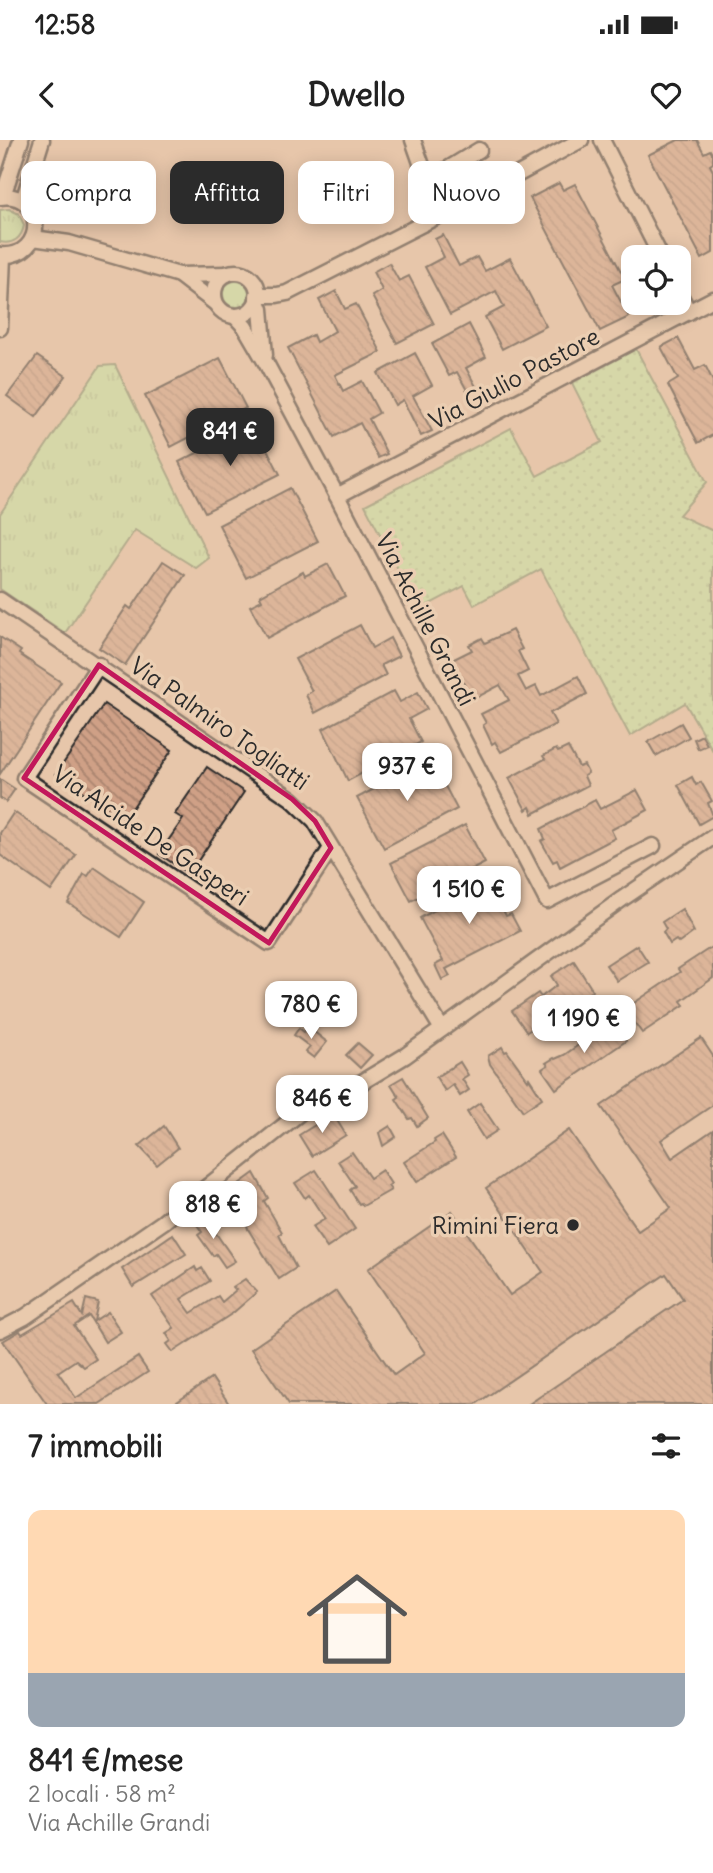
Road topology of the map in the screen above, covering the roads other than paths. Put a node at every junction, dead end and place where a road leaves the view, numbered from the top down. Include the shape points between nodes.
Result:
1 (21, 140) edge
2 (42, 140) edge
3 (413, 140) edge
4 (582, 140) edge
5 (602, 140) edge
6 (479, 150) dead end
7 (35, 161) edge
8 (421, 161) edge
9 (461, 161) edge
10 (525, 169) edge
11 (2, 196) edge
12 (21, 200) edge
13 (34, 224) edge
14 (43, 224) edge
15 (420, 224) edge
16 (33, 238) junction
17 (69, 243) junction
18 (655, 245) edge
19 (2, 256) edge
20 (227, 274) junction
21 (179, 275) junction
22 (257, 297) junction
23 (713, 299) edge
24 (215, 303) junction
25 (691, 311) edge
26 (683, 315) edge
27 (235, 316) junction
28 (0, 328) edge
29 (266, 363) junction
30 (337, 496) junction
31 (0, 600) edge
32 (99, 665) junction
33 (713, 837) edge
34 (653, 846) dead end
35 (331, 848) junction
36 (442, 1029) junction
37 (0, 1330) edge

1 - 11 street
2 - 7 street
3 - 8 street
4 - 10 street
5 - 18 street
6 - 9 street
11 - 12 street
13 - 16 street
14 - 17 street, Via Achille Grandi
15 - 22 street via 287,293
16 - 17 street, Via Achille Grandi
16 - 19 street via 21,252
17 - 21 street, Via Achille Grandi
19 - 28 street
20 - 21 street, Via Achille Grandi
20 - 22 street, Via Achille Grandi via 246,274
20 - 24 street via 217,283
21 - 24 street, Via Achille Grandi
22 - 27 street via 251,310
22 - 29 street, Via Achille Grandi
23 - 25 street, Via Giulio Pastore
24 - 27 street, Via Achille Grandi
26 - 30 street, Via Giulio Pastore
27 - 29 street, Via Achille Grandi
29 - 30 street, Via Achille Grandi
30 - 34 street, Via Achille Grandi via 547,901
31 - 32 street, Via Palmiro Togliatti
32 - 35 street, Via Palmiro Togliatti via 292,799 315,821
32 - 35 street, Via Alcide De Gasperi via 24,778 269,943
33 - 36 street
35 - 36 street, Via Palmiro Togliatti
36 - 37 street via 362,1082 306,1108 163,1222

